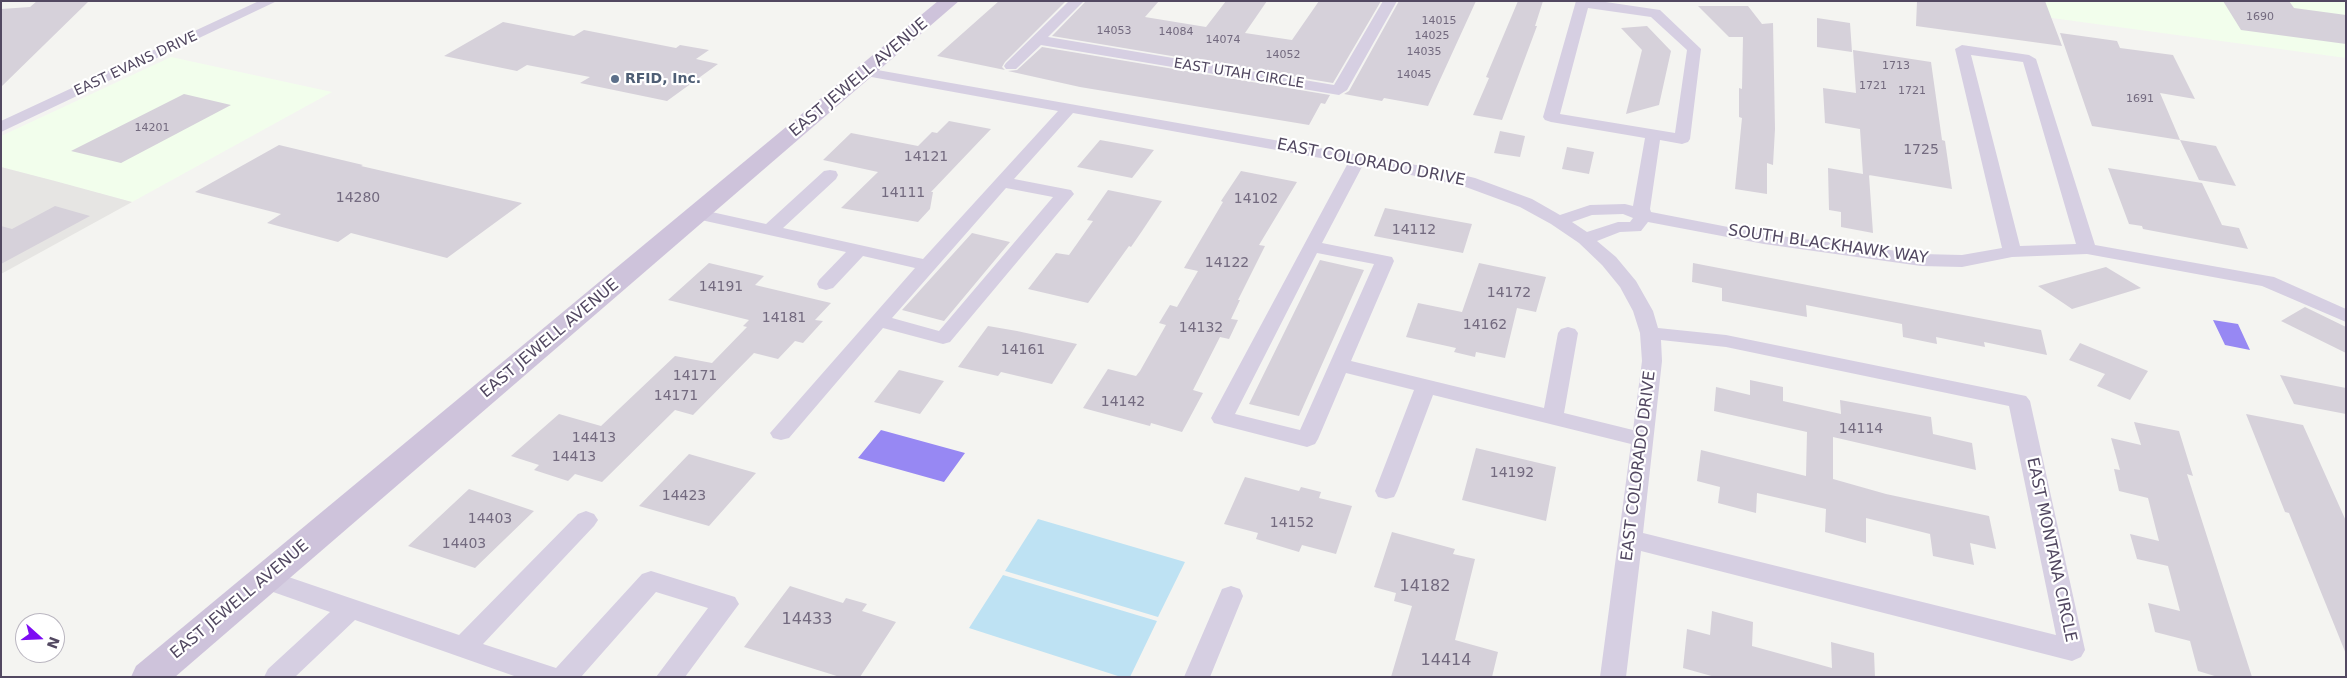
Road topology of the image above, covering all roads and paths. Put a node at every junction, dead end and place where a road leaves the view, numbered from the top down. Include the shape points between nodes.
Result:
1 (270, 1) edge
2 (950, 1) edge
3 (1077, 1) edge
4 (1390, 1) edge
5 (1038, 40) junction
6 (1011, 66) dead end
7 (866, 72) junction
8 (1068, 108) junction
9 (1, 126) edge
10 (1653, 135) junction
11 (1358, 159) junction
12 (830, 175) dead end
13 (1002, 182) junction
14 (698, 214) junction
15 (1644, 216) junction
16 (1559, 221) junction
17 (770, 230) junction
18 (1585, 239) junction
19 (1311, 246) junction
20 (2087, 249) junction
21 (859, 250) junction
22 (2012, 252) junction
23 (927, 265) junction
24 (826, 284) dead end
25 (2346, 316) edge
26 (878, 321) junction
27 (1568, 333) dead end
28 (1650, 333) junction
29 (1340, 364) junction
30 (1426, 386) junction
31 (1553, 417) junction
32 (781, 433) dead end
33 (1642, 440) junction
34 (1386, 491) dead end
35 (586, 520) dead end
36 (1630, 539) junction
37 (265, 579) junction
38 (1231, 596) dead end
39 (350, 609) junction
40 (463, 648) junction
41 (149, 677) edge
42 (276, 677) edge
43 (549, 677) edge
44 (565, 677) edge
45 (669, 677) edge
46 (1197, 677) edge
47 (1613, 677) edge

1 - 9 street, EAST EVANS DRIVE
2 - 7 street, EAST JEWELL AVENUE
3 - 5 street
4 - 5 street, EAST UTAH CIRCLE via 1339,90
5 - 6 street
7 - 8 street, EAST COLORADO DRIVE
7 - 14 street, EAST JEWELL AVENUE
8 - 11 street, EAST COLORADO DRIVE
8 - 13 street
10 - 10 street via 1682,139 1694,49 1654,13 1582,3 1551,117
10 - 15 street via 1642,209
11 - 16 street, EAST COLORADO DRIVE via 1469,182 1526,203
11 - 19 street
12 - 17 street
13 - 23 street
13 - 26 street via 1064,194 943,338
14 - 17 street
14 - 37 street, EAST JEWELL AVENUE
15 - 16 street, SOUTH BLACKHAWK WAY via 1625,208 1590,210
15 - 18 street via 1634,227 1618,227
15 - 22 street, SOUTH BLACKHAWK WAY via 1773,240 1920,260 1962,261
16 - 18 street, EAST COLORADO DRIVE
17 - 21 street
18 - 28 street, EAST COLORADO DRIVE via 1629,285
19 - 29 street via 1385,261
19 - 29 street via 1222,418 1307,439
20 - 22 street, SOUTH BLACKHAWK WAY
20 - 22 street via 2029,59 1962,49
20 - 25 street, SOUTH BLACKHAWK WAY via 2267,281
21 - 23 street
21 - 24 street
23 - 26 street
26 - 32 street
27 - 31 street
28 - 33 street, EAST COLORADO DRIVE via 1652,361
28 - 36 street, EAST MONTANA CIRCLE via 1726,341 2019,401 2072,650
29 - 30 street
30 - 31 street
30 - 34 street
31 - 33 street
33 - 36 street, EAST COLORADO DRIVE
35 - 40 street
36 - 47 street, EAST COLORADO DRIVE
37 - 39 street
37 - 41 street, EAST JEWELL AVENUE
38 - 46 street
39 - 40 street
39 - 42 street
40 - 43 street
44 - 45 street via 651,581 726,604

